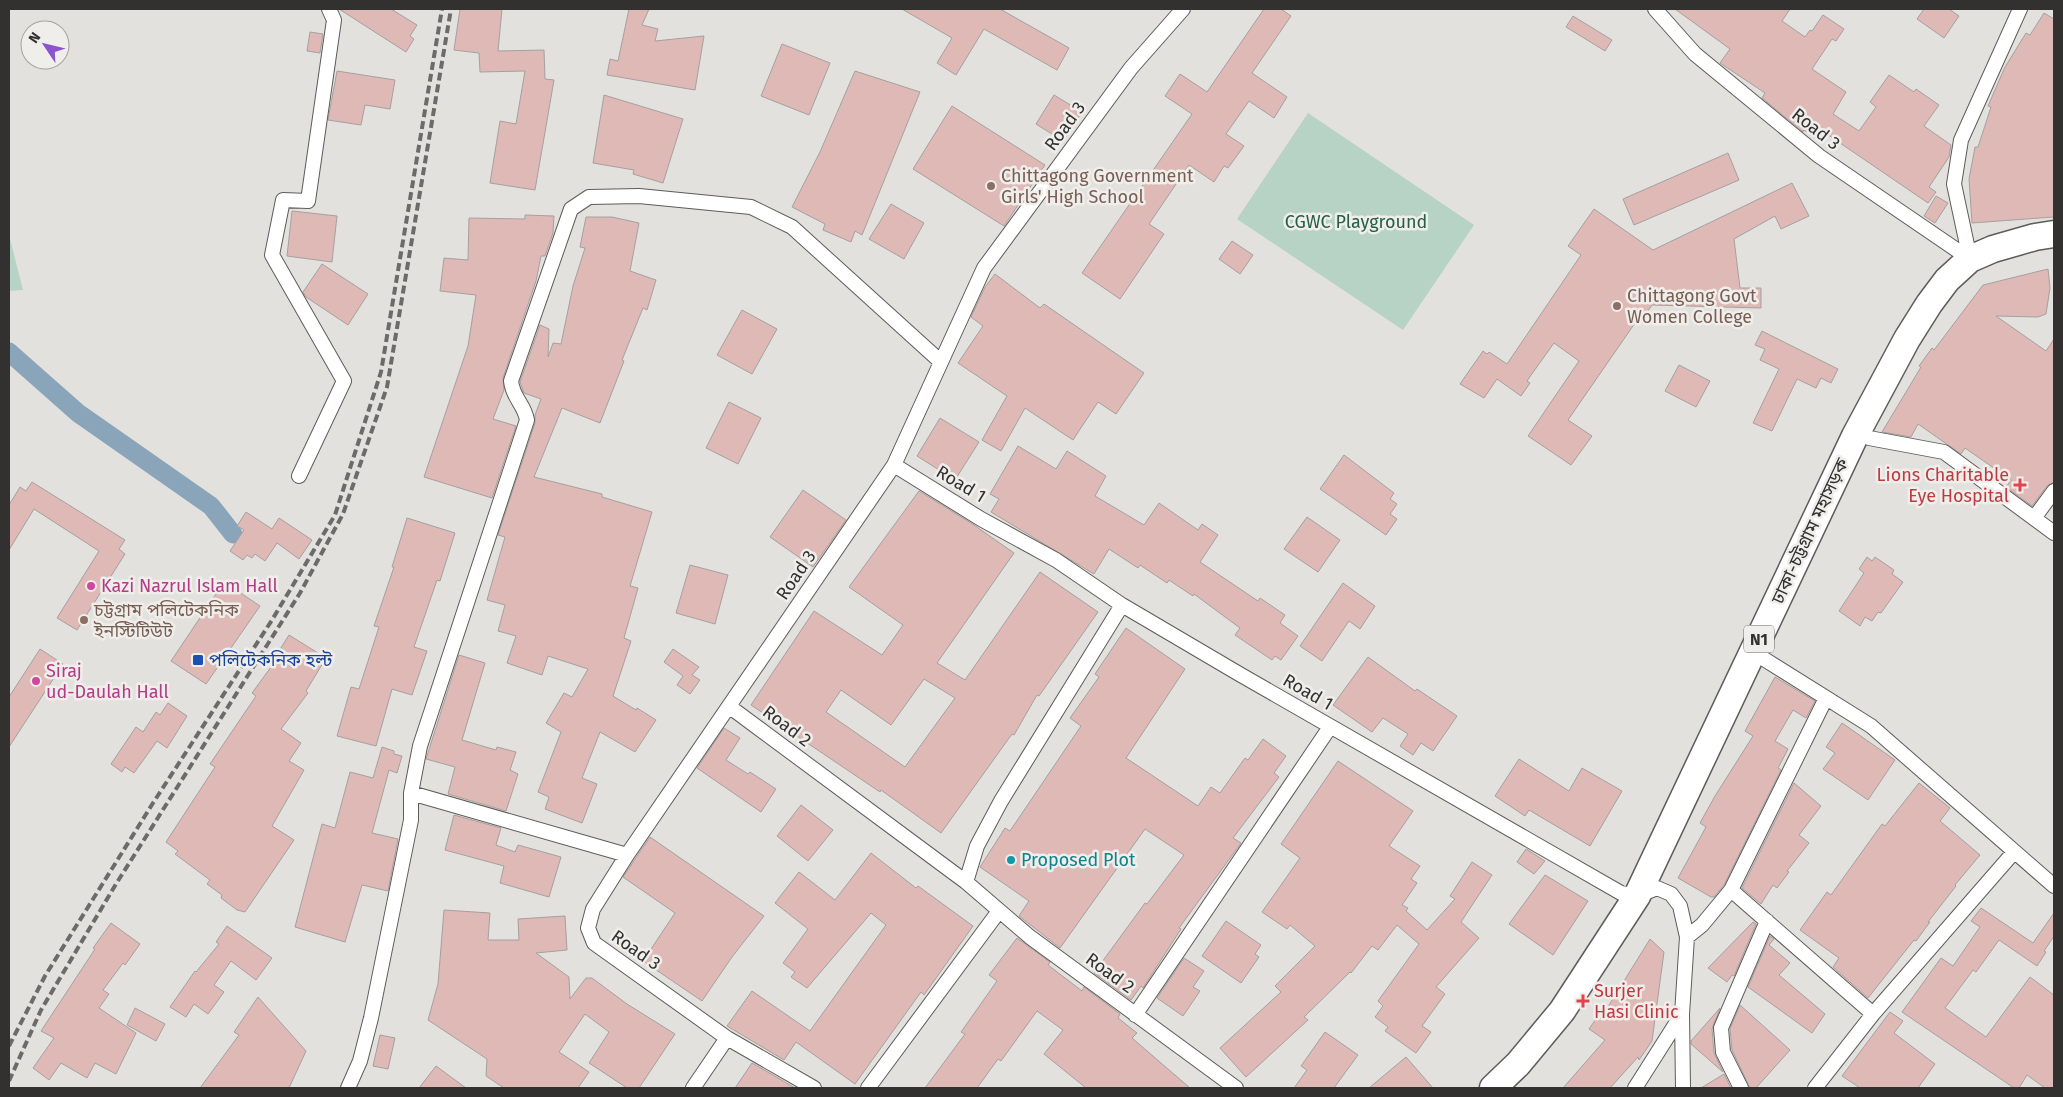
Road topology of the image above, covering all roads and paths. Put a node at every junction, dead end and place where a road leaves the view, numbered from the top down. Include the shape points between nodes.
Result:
1 (328, 9) edge
2 (1183, 9) edge
3 (1656, 9) edge
4 (2020, 9) edge
5 (2054, 234) edge
6 (2054, 250) edge
7 (1970, 259) junction
8 (941, 362) junction
9 (1869, 438) junction
10 (894, 465) junction
11 (300, 476) dead end
12 (2054, 491) edge
13 (2034, 518) junction
14 (2054, 533) edge
15 (1122, 605) junction
16 (1764, 658) junction
17 (1826, 698) junction
18 (730, 707) junction
19 (1330, 727) junction
20 (411, 792) junction
21 (2014, 852) junction
22 (627, 855) junction
23 (966, 882) junction
24 (2054, 886) edge
25 (1731, 890) junction
26 (1647, 892) junction
27 (999, 911) junction
28 (1767, 921) junction
29 (1687, 937) junction
30 (1135, 1014) junction
31 (1682, 1014) junction
32 (1873, 1014) junction
33 (727, 1038) junction
34 (348, 1088) edge
35 (693, 1088) edge
36 (814, 1088) edge
37 (868, 1088) edge
38 (1236, 1088) edge
39 (1493, 1088) edge
40 (1510, 1088) edge
41 (1635, 1088) edge
42 (1683, 1088) edge
43 (1741, 1088) edge
44 (1815, 1088) edge

1 - 11 street via 334,20 308,201 283,200 272,255 344,381
2 - 8 street, Road 3 via 1131,68 984,268
3 - 7 street, Road 3 via 1695,54 1819,156
4 - 7 street via 1961,140 1954,184
5 - 7 highway, ঢাকা-চট্টগ্রাম মহাসড়ক / N1 via 1993,249
6 - 9 highway, ঢাকা-চট্টগ্রাম মহাসড়ক / N1 via 1990,267 1960,290 1940,314 1917,351
7 - 26 highway, ঢাকা-চট্টগ্রাম মহাসড়ক / N1 via 1947,280 1929,304 1855,436
8 - 10 street, Road 3
8 - 20 street via 792,226 751,207 639,196 589,197 571,208 511,381 512,393 525,410 527,420 420,746
9 - 13 street via 1944,452
9 - 16 highway, ঢাকা-চট্টগ্রাম মহাসড়ক / N1
10 - 15 street, Road 1 via 1056,560
10 - 18 street, Road 3
12 - 13 street
13 - 14 street
15 - 19 street, Road 1
15 - 23 street via 1001,801 977,846
16 - 17 street
16 - 26 highway, ঢাকা-চট্টগ্রাম মহাসড়ক / N1
17 - 21 street via 1871,726
17 - 25 street
18 - 22 street, Road 3
18 - 23 street, Road 2
19 - 26 street, Road 1 via 1621,893
19 - 30 street
20 - 22 street
20 - 34 street via 411,820 371,1018 360,1061
21 - 24 street
21 - 32 street
22 - 33 street, Road 3 via 593,909 588,928 594,943
23 - 27 street, Road 2
25 - 28 street
25 - 29 street via 1702,925
26 - 29 street, Road 1 via 1670,894 1680,906
26 - 39 highway, ঢাকা-চট্টগ্রাম মহাসড়ক / N1 via 1562,1011 1518,1064
26 - 40 highway, ঢাকা-চট্টগ্রাম মহাসড়ক / N1 via 1605,970 1561,1030
27 - 30 street, Road 2
27 - 37 street
28 - 32 street
28 - 43 street via 1722,1028 1723,1052
29 - 31 street, Road 1
30 - 38 street, Road 2
31 - 41 street
31 - 42 street, Road 1
32 - 44 street
33 - 35 street
33 - 36 street, Road 3

